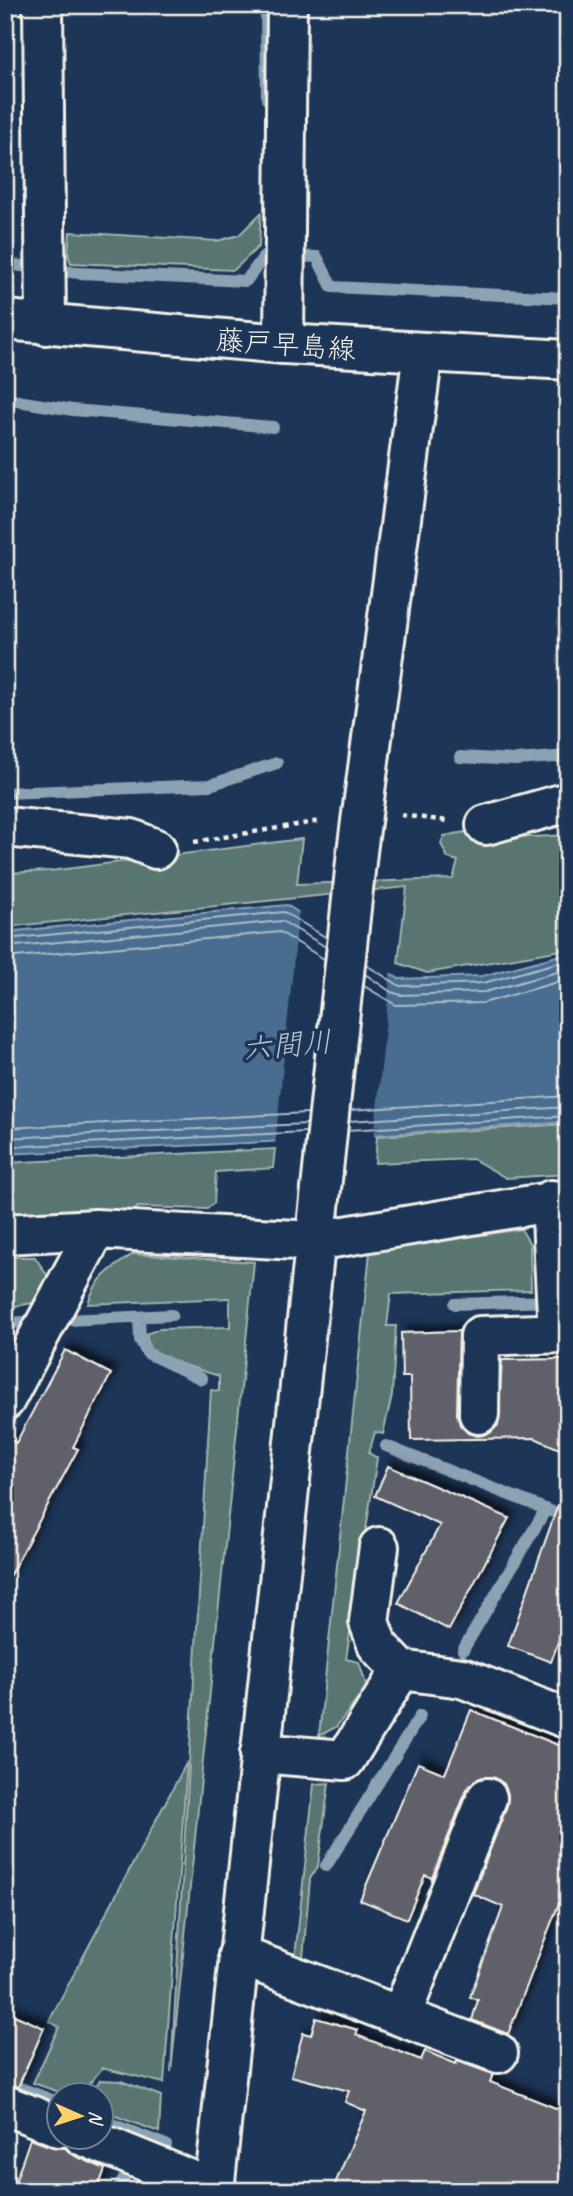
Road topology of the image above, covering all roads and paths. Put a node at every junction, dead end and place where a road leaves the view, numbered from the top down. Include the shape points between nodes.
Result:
1 (43, 5) edge
2 (288, 5) edge
3 (5, 320) edge
4 (46, 325) junction
5 (284, 344) junction
6 (423, 352) junction
7 (568, 360) edge
8 (568, 802) edge
9 (362, 814) junction
10 (486, 825) joint
11 (5, 827) edge
12 (156, 849) joint
13 (559, 1200) edge
14 (96, 1229) junction
15 (5, 1234) edge
16 (315, 1241) junction
17 (560, 1316) edge
18 (9, 1385) edge
19 (479, 1414) dead end
20 (379, 1547) dead end
21 (401, 1670) junction
22 (568, 1719) edge
23 (260, 1753) junction
24 (487, 1798) dead end
25 (238, 1955) junction
26 (401, 2016) junction
27 (498, 2053) dead end
28 (5, 2105) edge
29 (46, 2121) edge
30 (104, 2150) edge
31 (149, 2178) edge
32 (215, 2190) edge

1 - 4 street
2 - 5 street
3 - 4 street, 藤戸早島線
4 - 5 street, 藤戸早島線
5 - 6 street, 藤戸早島線
6 - 7 street, 藤戸早島線
6 - 9 street
8 - 10 street
9 - 10 path
9 - 12 path
9 - 16 street
11 - 12 street via 131,839
13 - 16 street
13 - 17 street
14 - 15 street
14 - 16 street
14 - 18 street
16 - 23 street
17 - 19 street via 480,1336
20 - 21 street via 369,1622 378,1646
21 - 22 street via 462,1678
21 - 23 street via 345,1760
23 - 25 street
24 - 26 street
25 - 26 street
25 - 32 street
26 - 27 street
28 - 29 street
30 - 31 street
31 - 32 street

